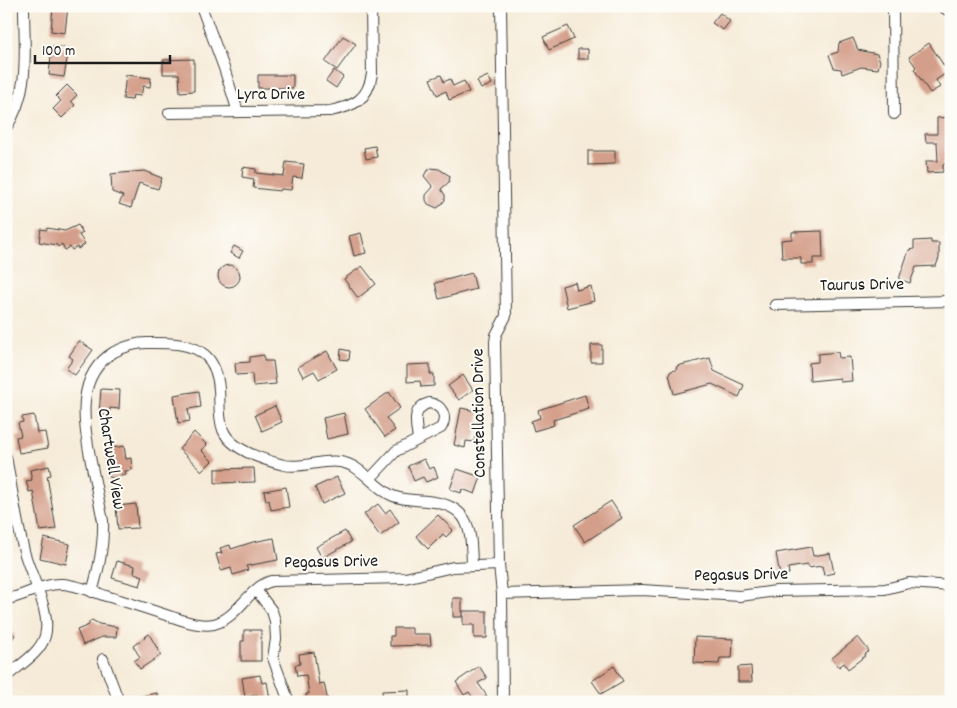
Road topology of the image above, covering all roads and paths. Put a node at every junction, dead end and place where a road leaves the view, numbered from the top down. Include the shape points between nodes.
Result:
1 (24, 6) edge
2 (201, 6) edge
3 (371, 6) edge
4 (501, 6) edge
5 (892, 6) edge
6 (941, 6) edge
7 (951, 12) edge
8 (238, 112) junction
9 (169, 113) dead end
10 (894, 114) dead end
11 (6, 128) edge
12 (951, 300) edge
13 (775, 305) dead end
14 (418, 438) dead end
15 (6, 456) edge
16 (370, 480) junction
17 (472, 565) junction
18 (499, 565) junction
19 (951, 586) edge
20 (37, 590) junction
21 (256, 590) junction
22 (92, 592) junction
23 (502, 594) junction
24 (6, 599) edge
25 (103, 659) dead end
26 (6, 677) edge
27 (119, 702) edge
28 (289, 702) edge
29 (503, 702) edge

1 - 11 street via 24,85 17,109
2 - 8 street
3 - 8 street, Lyra Drive via 372,74 362,99 330,111
4 - 18 street, Constellation Drive via 506,316 494,342
5 - 10 street
6 - 7 street
8 - 9 street, Lyra Drive
12 - 13 street, Taurus Drive
14 - 16 street via 390,456
15 - 20 street via 24,552
16 - 17 street, Chartwell View via 393,496 443,504 460,513 471,534
16 - 22 street, Chartwell View via 345,463 283,464 234,444 221,424 216,370 197,350 188,346 146,343 117,351 93,373 84,397 87,439 103,521 101,560
17 - 18 street, Pegasus Drive
17 - 21 street, Pegasus Drive via 405,578 278,579 264,583
18 - 23 street, Constellation Drive
19 - 23 street, Pegasus Drive via 910,584 885,589 784,591 740,596 642,590
20 - 22 street, Pegasus Drive via 63,584
20 - 24 street, Pegasus Drive
20 - 26 street via 46,615 46,635 37,650
21 - 22 street, Pegasus Drive via 228,617 208,624 190,622
21 - 28 street via 272,611 275,621 273,658
23 - 29 street, Constellation Drive
25 - 27 street

